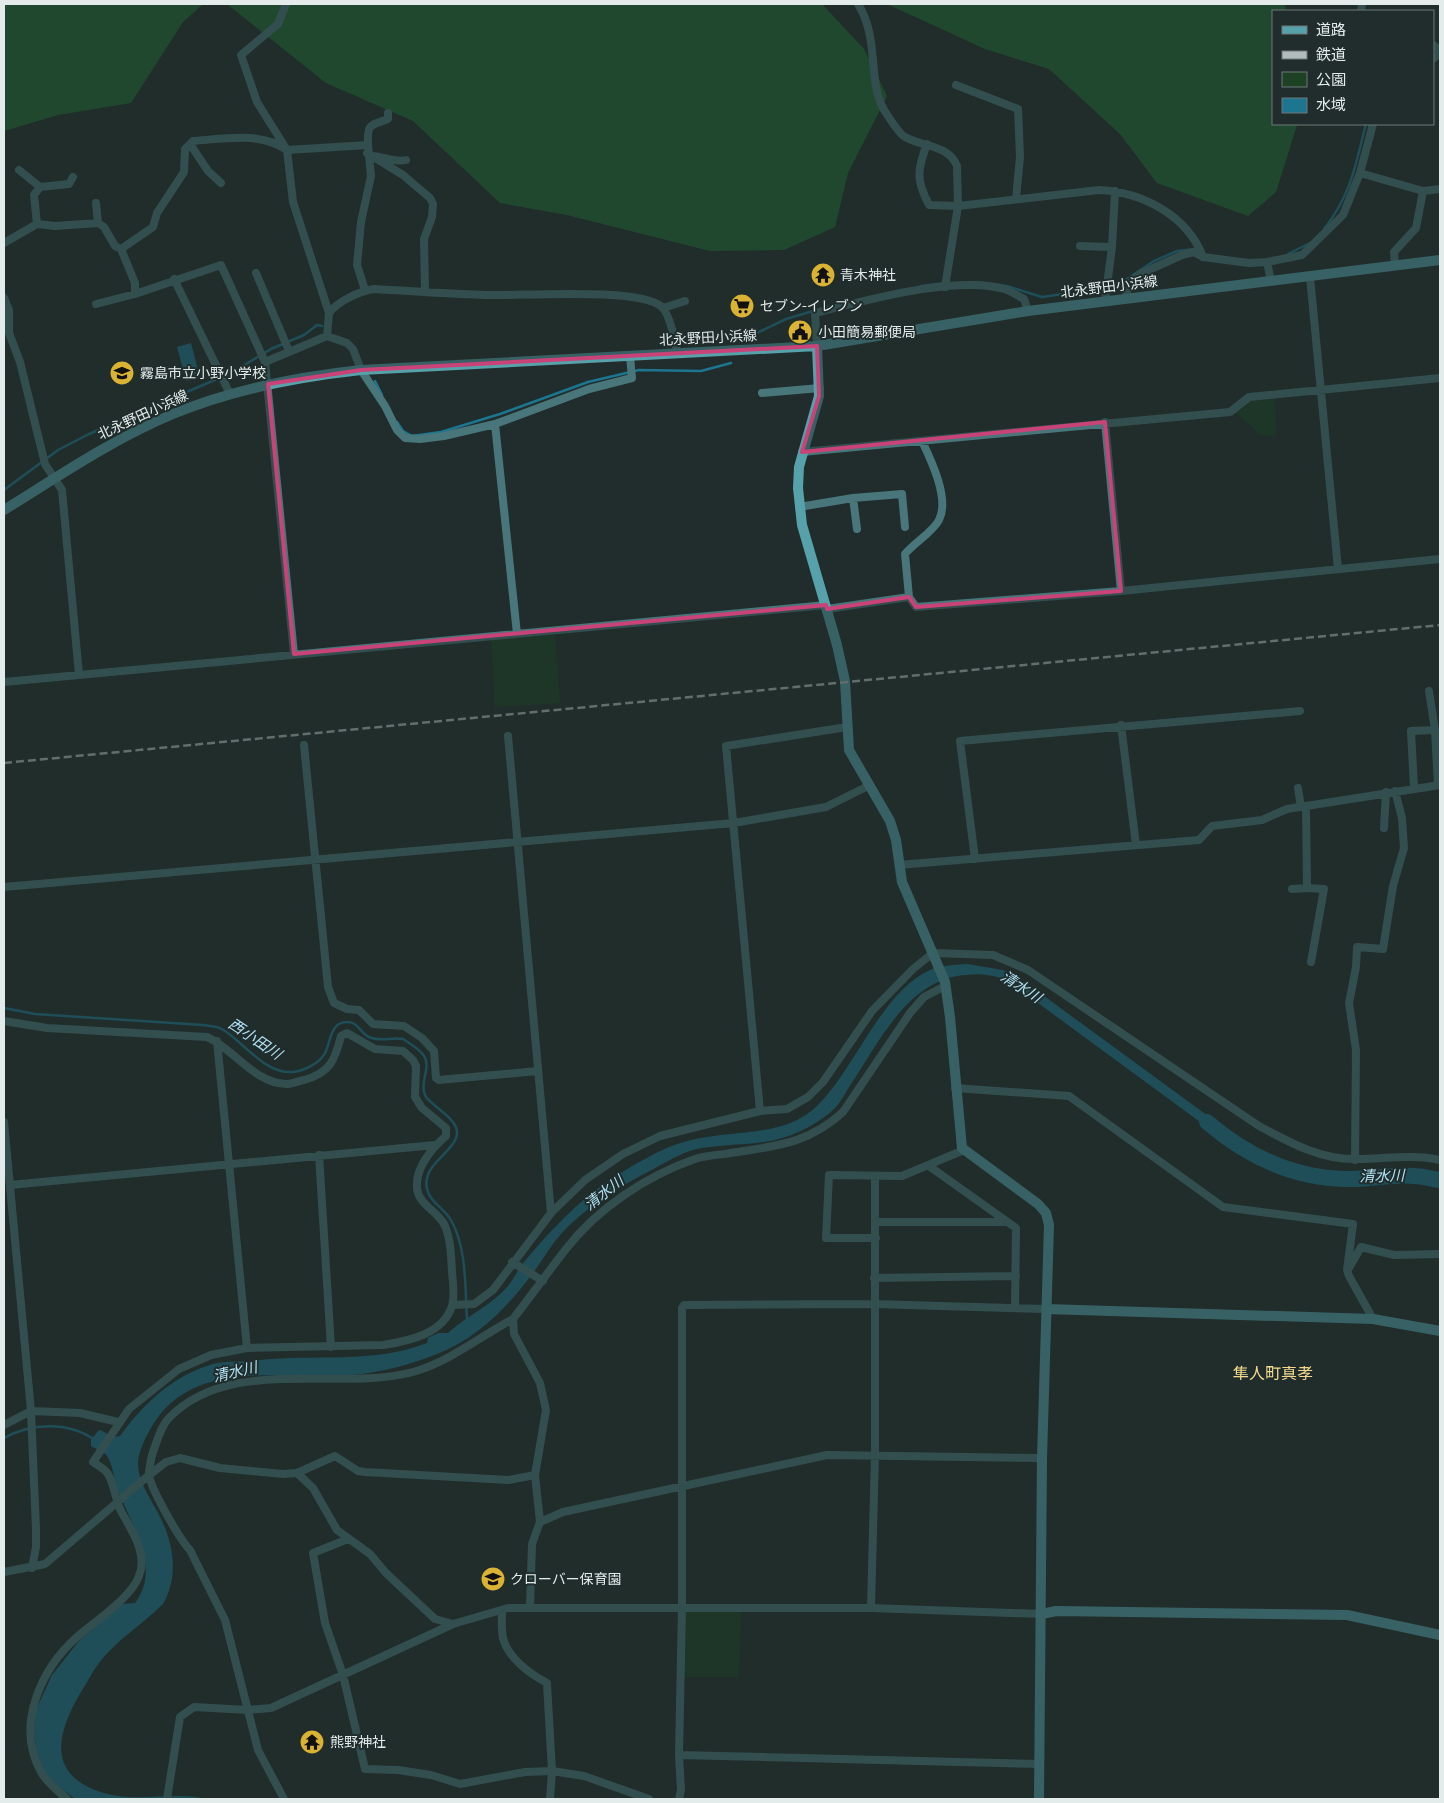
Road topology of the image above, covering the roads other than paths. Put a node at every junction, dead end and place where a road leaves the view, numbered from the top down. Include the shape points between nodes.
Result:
1 (286, 4) edge
2 (858, 4) edge
3 (956, 85) dead end
4 (388, 113) dead end
5 (1373, 125) edge
6 (190, 144) junction
7 (927, 144) junction
8 (288, 150) junction
9 (369, 151) junction
10 (406, 160) dead end
11 (19, 170) dead end
12 (1360, 173) junction
13 (73, 176) dead end
14 (221, 184) dead end
15 (40, 187) junction
16 (1440, 189) edge
17 (1115, 190) junction
18 (1423, 191) junction
19 (1016, 199) junction
20 (96, 203) dead end
21 (958, 206) junction
22 (98, 223) junction
23 (38, 224) junction
24 (4, 243) edge
25 (1080, 246) dead end
26 (1112, 246) junction
27 (121, 249) junction
28 (1203, 257) junction
29 (1440, 260) edge
30 (1267, 262) junction
31 (1395, 266) junction
32 (256, 272) dead end
33 (1310, 277) junction
34 (174, 280) junction
35 (1271, 282) junction
36 (945, 287) junction
37 (365, 290) junction
38 (424, 291) junction
39 (135, 294) junction
40 (1105, 297) junction
41 (4, 298) edge
42 (1125, 299) junction
43 (685, 301) dead end
44 (96, 304) dead end
45 (663, 308) junction
46 (1028, 311) junction
47 (329, 314) junction
48 (327, 332) junction
49 (818, 346) junction
50 (288, 349) junction
51 (677, 354) junction
52 (264, 360) junction
53 (630, 361) junction
54 (361, 370) junction
55 (1440, 378) edge
56 (268, 384) junction
57 (820, 388) junction
58 (1319, 389) junction
59 (762, 393) dead end
60 (230, 394) junction
61 (1105, 422) junction
62 (495, 424) junction
63 (922, 441) junction
64 (802, 452) junction
65 (54, 478) junction
66 (853, 498) junction
67 (799, 507) junction
68 (4, 510) edge
69 (905, 527) dead end
70 (857, 529) dead end
71 (1440, 559) edge
72 (1338, 570) junction
73 (1121, 591) junction
74 (909, 597) junction
75 (826, 607) junction
76 (517, 634) junction
77 (294, 654) junction
78 (79, 675) junction
79 (4, 682) edge
80 (1429, 691) dead end
81 (1300, 711) dead end
82 (1121, 725) junction
83 (848, 727) junction
84 (1436, 730) junction
85 (508, 736) dead end
86 (304, 745) dead end
87 (1439, 785) edge
88 (868, 786) junction
89 (1414, 787) junction
90 (1298, 788) dead end
91 (1395, 791) junction
92 (1386, 792) junction
93 (1303, 807) junction
94 (734, 823) junction
95 (1384, 828) dead end
96 (517, 842) junction
97 (1136, 845) junction
98 (316, 859) junction
99 (975, 859) junction
100 (899, 865) junction
101 (4, 887) edge
102 (1307, 888) junction
103 (1292, 889) dead end
104 (934, 956) junction
105 (1311, 962) dead end
106 (945, 984) junction
107 (4, 1021) edge
108 (217, 1041) junction
109 (538, 1071) junction
110 (955, 1088) junction
111 (760, 1111) junction
112 (4, 1122) edge
113 (436, 1145) junction
114 (964, 1150) junction
115 (318, 1155) junction
116 (1355, 1160) junction
117 (1440, 1160) edge
118 (228, 1164) junction
119 (929, 1166) junction
120 (875, 1176) junction
121 (10, 1185) junction
122 (551, 1213) junction
123 (8, 1214) edge
124 (877, 1222) junction
125 (1006, 1222) junction
126 (876, 1238) junction
127 (1440, 1254) edge
128 (512, 1262) junction
129 (1348, 1270) junction
130 (1016, 1276) junction
131 (874, 1278) junction
132 (543, 1282) junction
133 (873, 1304) junction
134 (453, 1305) junction
135 (1015, 1308) junction
136 (1046, 1309) junction
137 (513, 1319) junction
138 (1373, 1319) junction
139 (1440, 1331) edge
140 (331, 1347) junction
141 (247, 1348) junction
142 (31, 1414) junction
143 (118, 1422) junction
144 (4, 1425) edge
145 (875, 1454) junction
146 (1042, 1458) junction
147 (297, 1473) junction
148 (534, 1475) junction
149 (148, 1476) junction
150 (681, 1488) junction
151 (116, 1502) junction
152 (540, 1522) junction
153 (348, 1539) junction
154 (32, 1568) junction
155 (4, 1572) edge
156 (682, 1606) junction
157 (530, 1607) junction
158 (870, 1608) junction
159 (502, 1610) junction
160 (1042, 1614) junction
161 (453, 1624) junction
162 (1440, 1635) edge
163 (342, 1675) junction
164 (248, 1710) junction
165 (679, 1756) junction
166 (1040, 1764) junction
167 (552, 1770) junction
168 (168, 1795) edge
169 (67, 1799) edge
170 (284, 1799) edge
171 (550, 1799) edge
172 (649, 1799) edge
173 (679, 1799) edge
174 (1039, 1799) edge

1 - 8 street via 278,24 241,55 257,102
2 - 7 street via 871,34 877,88 884,110 904,137
3 - 19 street via 1018,109 1020,157
4 - 9 street via 388,119 371,125 368,130
5 - 12 street
6 - 8 street via 193,141 255,138
6 - 14 street
6 - 27 street via 185,149 184,172 160,208 154,226
7 - 21 street via 954,160 957,166
7 - 21 street via 918,166 921,190 929,205
8 - 9 street
8 - 47 street via 292,202
9 - 10 street via 397,161
9 - 37 street via 371,176 357,265
9 - 38 street via 403,175 433,204 424,239
11 - 15 street
12 - 18 street
12 - 30 street via 1343,215 1317,242 1302,255
13 - 15 street via 69,184
15 - 23 street via 34,195
16 - 18 street
17 - 19 street
17 - 26 street
17 - 28 street via 1138,197 1176,217
18 - 31 street via 1416,228 1394,252
19 - 21 street
20 - 22 street
21 - 36 street
22 - 23 street
22 - 27 street
23 - 24 street
25 - 26 street
26 - 40 street
27 - 39 street via 135,283
28 - 30 street
28 - 42 street via 1194,252 1182,255 1140,274 1130,282
29 - 31 street, 北永野田小浜線
30 - 35 street
31 - 33 street, 北永野田小浜線
32 - 50 street
33 - 35 street, 北永野田小浜線
33 - 58 street
34 - 39 street
34 - 52 street via 221,265
34 - 60 street via 225,378
35 - 42 street, 北永野田小浜線
36 - 46 street via 1004,289 1024,299
36 - 49 street via 889,295 815,313
37 - 38 street
37 - 47 street
38 - 45 street via 615,297 650,300
39 - 44 street
40 - 42 street, 北永野田小浜線
40 - 46 street, 北永野田小浜線
41 - 65 street via 9,310 9,333 20,362 45,464
43 - 45 street
45 - 51 street
46 - 49 street, 北永野田小浜線
47 - 48 street
48 - 50 street
48 - 54 street via 353,349
49 - 51 street, 北永野田小浜線
49 - 57 street
50 - 52 street
51 - 53 street, 北永野田小浜線
52 - 56 street
53 - 54 street, 北永野田小浜線
53 - 62 street via 632,378 589,389
54 - 56 street, 北永野田小浜線
54 - 62 street via 405,438 428,438
55 - 58 street
56 - 60 street, 北永野田小浜線
56 - 77 street
57 - 59 street
57 - 64 street
58 - 61 street via 1249,397 1230,412
58 - 72 street
60 - 65 street, 北永野田小浜線 via 172,414 103,448
61 - 63 street
61 - 73 street
62 - 76 street
63 - 64 street
63 - 74 street via 935,471 942,506 938,520 906,554
64 - 67 street via 798,478
65 - 68 street, 北永野田小浜線
65 - 78 street via 62,490
66 - 67 street
66 - 69 street via 902,494
66 - 70 street
67 - 75 street
71 - 72 street
72 - 73 street
73 - 74 street via 916,607
74 - 75 street
75 - 76 street
75 - 83 street via 846,681
76 - 77 street
77 - 78 street
78 - 79 street
80 - 84 street
81 - 82 street
82 - 97 street
82 - 99 street via 960,740
83 - 88 street via 849,750
83 - 94 street via 726,746
84 - 87 street
84 - 89 street via 1411,731
85 - 96 street
86 - 98 street
87 - 89 street
88 - 94 street via 826,807
88 - 100 street via 890,821
89 - 91 street
90 - 93 street
91 - 92 street
91 - 116 street via 1402,818 1404,848 1393,886 1383,949 1357,947 1349,1003 1356,1050
92 - 93 street
92 - 95 street
93 - 97 street via 1287,809 1262,820 1212,826 1199,840
93 - 102 street
94 - 96 street
94 - 111 street
96 - 98 street
96 - 109 street
97 - 99 street
98 - 101 street
98 - 109 street via 328,987 334,1003 359,1010 373,1024 400,1024 412,1030 434,1051 436,1078 439,1080
99 - 100 street
100 - 104 street via 907,896
102 - 103 street
102 - 105 street via 1324,889
104 - 106 street
104 - 111 street via 913,969 872,1011 823,1082 808,1097 787,1109
104 - 116 street via 993,955 1028,970 1259,1126 1313,1152
106 - 110 street
106 - 132 street via 924,997 910,1013 843,1112 831,1123 779,1147 696,1158 624,1195 566,1249
107 - 108 street via 48,1028 207,1037
108 - 113 street via 252,1070 271,1081 287,1084 318,1076 331,1064 341,1036 346,1033 375,1049 403,1051 416,1066 415,1097 422,1108 446,1128 446,1136
108 - 118 street
109 - 122 street
110 - 114 street
110 - 129 street via 1069,1096 1223,1207 1353,1224
111 - 122 street via 660,1136 623,1154 585,1180
112 - 121 street
113 - 115 street
113 - 134 street via 421,1169 417,1188 421,1200 443,1222 448,1233
114 - 119 street
114 - 136 street via 1046,1213 1049,1225
115 - 118 street
115 - 140 street
116 - 117 street via 1412,1156
118 - 121 street
118 - 141 street
119 - 120 street via 902,1176
119 - 125 street
120 - 124 street
120 - 126 street via 829,1175 826,1238
121 - 123 street
122 - 128 street
123 - 142 street
124 - 125 street
124 - 126 street
125 - 130 street via 1016,1228
126 - 131 street
127 - 129 street via 1394,1255 1362,1247
128 - 132 street
128 - 134 street via 494,1290 474,1304
129 - 138 street
130 - 131 street
130 - 135 street
131 - 133 street
132 - 137 street
133 - 135 street
133 - 145 street
133 - 150 street via 684,1305
134 - 140 street via 435,1330 405,1342
135 - 136 street
136 - 138 street
136 - 146 street
137 - 148 street via 514,1334 540,1383 546,1410
137 - 149 street via 463,1351 412,1372 360,1378 245,1381 206,1393 169,1418 150,1459
138 - 139 street
140 - 141 street
141 - 143 street via 211,1355 179,1369 129,1409
142 - 143 street via 80,1413
142 - 144 street
142 - 154 street via 36,1547
143 - 151 street via 93,1462 108,1473
145 - 146 street
145 - 150 street via 827,1454
145 - 158 street
146 - 160 street
147 - 148 street via 335,1456 361,1472 508,1480
147 - 149 street via 220,1468 180,1458 166,1462
147 - 153 street via 313,1488 337,1530
148 - 152 street
149 - 151 street
149 - 164 street via 225,1620
150 - 152 street via 563,1512
150 - 156 street
151 - 154 street via 58,1554 45,1564
151 - 169 street via 137,1541 139,1577 127,1593 75,1639 44,1677 33,1702 32,1740 36,1760 42,1774
152 - 157 street via 532,1544
153 - 161 street via 370,1554 435,1619
153 - 163 street via 314,1553 325,1622
154 - 155 street
156 - 157 street
156 - 158 street
156 - 165 street
157 - 159 street
158 - 160 street
159 - 161 street
159 - 167 street via 503,1640 530,1674 547,1683
160 - 162 street via 1056,1611 1348,1616
160 - 166 street
161 - 163 street
163 - 164 street via 271,1708
163 - 167 street via 365,1769 431,1775 460,1784
164 - 168 street via 194,1707 180,1717
164 - 170 street via 258,1750
165 - 166 street
165 - 173 street
166 - 174 street
167 - 171 street
167 - 172 street via 584,1776

